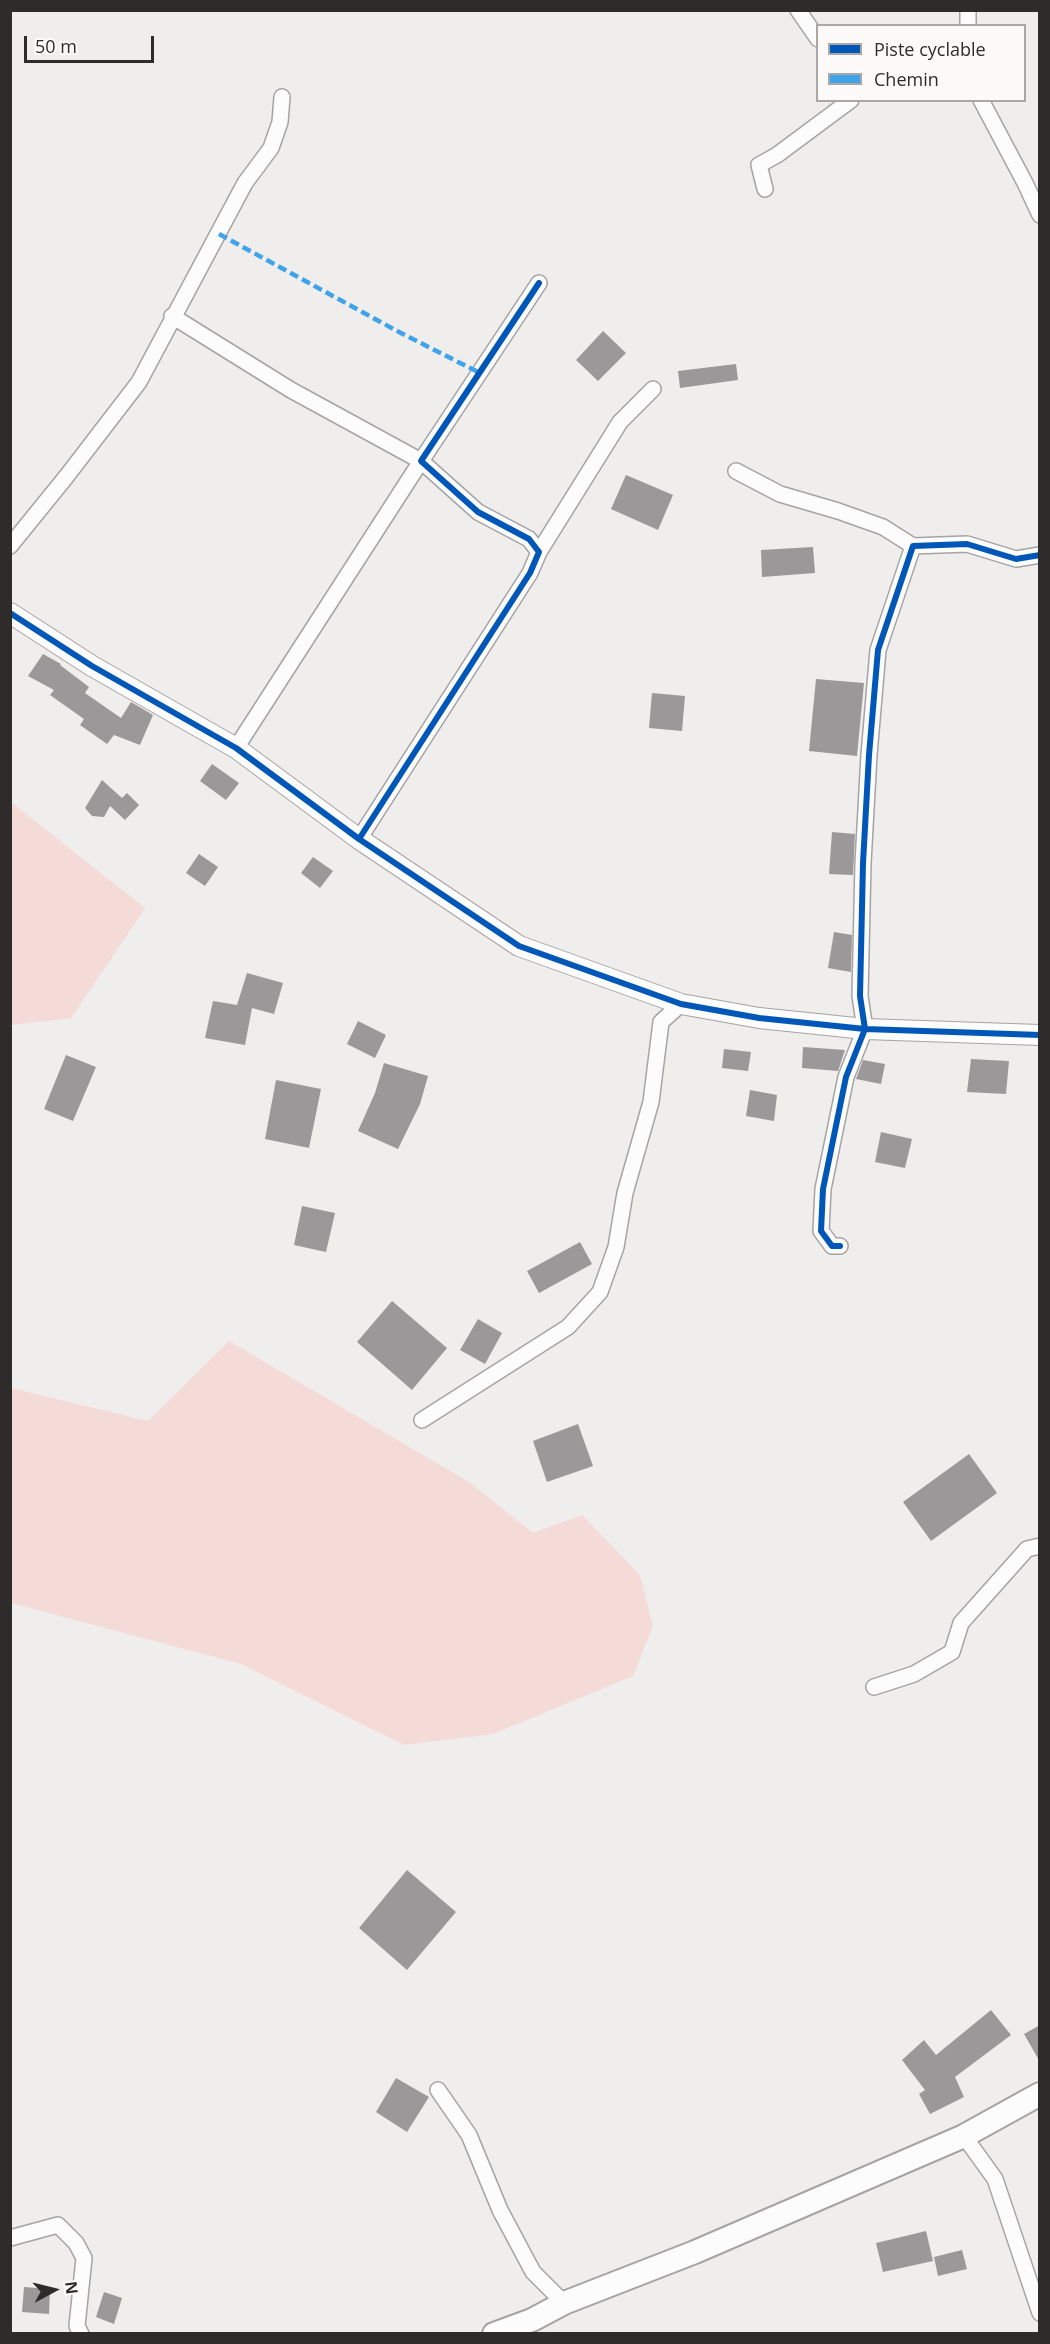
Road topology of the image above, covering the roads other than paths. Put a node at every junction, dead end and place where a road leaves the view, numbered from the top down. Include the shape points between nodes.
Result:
1 (798, 10) edge
2 (816, 36) edge
3 (282, 97) dead end
4 (848, 102) edge
5 (982, 102) edge
6 (765, 189) dead end
7 (1040, 215) edge
8 (539, 283) dead end
9 (172, 316) junction
10 (653, 389) dead end
11 (421, 461) junction
12 (736, 471) dead end
13 (10, 546) edge
14 (913, 546) junction
15 (539, 552) junction
16 (1040, 555) edge
17 (10, 613) edge
18 (236, 748) junction
19 (359, 838) junction
20 (681, 1004) junction
21 (865, 1029) junction
22 (1040, 1035) edge
23 (840, 1246) dead end
24 (422, 1420) dead end
25 (1040, 1546) edge
26 (874, 1687) dead end
27 (438, 2090) dead end
28 (1040, 2094) edge
29 (964, 2136) junction
30 (10, 2238) edge
31 (564, 2303) junction
32 (1040, 2313) edge
33 (534, 2327) edge
34 (81, 2334) edge
35 (494, 2334) edge

1 - 2 street
3 - 9 street via 280,122 271,148 245,183
4 - 6 street via 759,165
5 - 7 street
8 - 11 street
9 - 11 street via 291,390
9 - 13 street via 139,382
10 - 15 street via 620,422
11 - 15 street via 478,513 529,539
11 - 18 street
12 - 14 street via 780,494 883,527
14 - 16 street via 967,544 1016,559
14 - 21 street via 878,650 863,863 860,996
15 - 19 street via 530,573
17 - 18 street via 92,666
18 - 19 street
19 - 20 street via 519,946
20 - 21 street via 759,1018
20 - 24 street via 661,1022 651,1102 625,1193 616,1247 600,1292 568,1327
21 - 22 street
21 - 23 street via 846,1077 823,1189 821,1231 832,1246
25 - 26 street via 1027,1549 961,1623 952,1652 914,1674
27 - 31 street via 469,2135 500,2210 533,2272
28 - 29 main road
29 - 31 main road via 706,2247
29 - 32 street via 995,2179
30 - 34 street via 58,2225 76,2243 84,2258 77,2326
31 - 33 main road
33 - 35 main road

